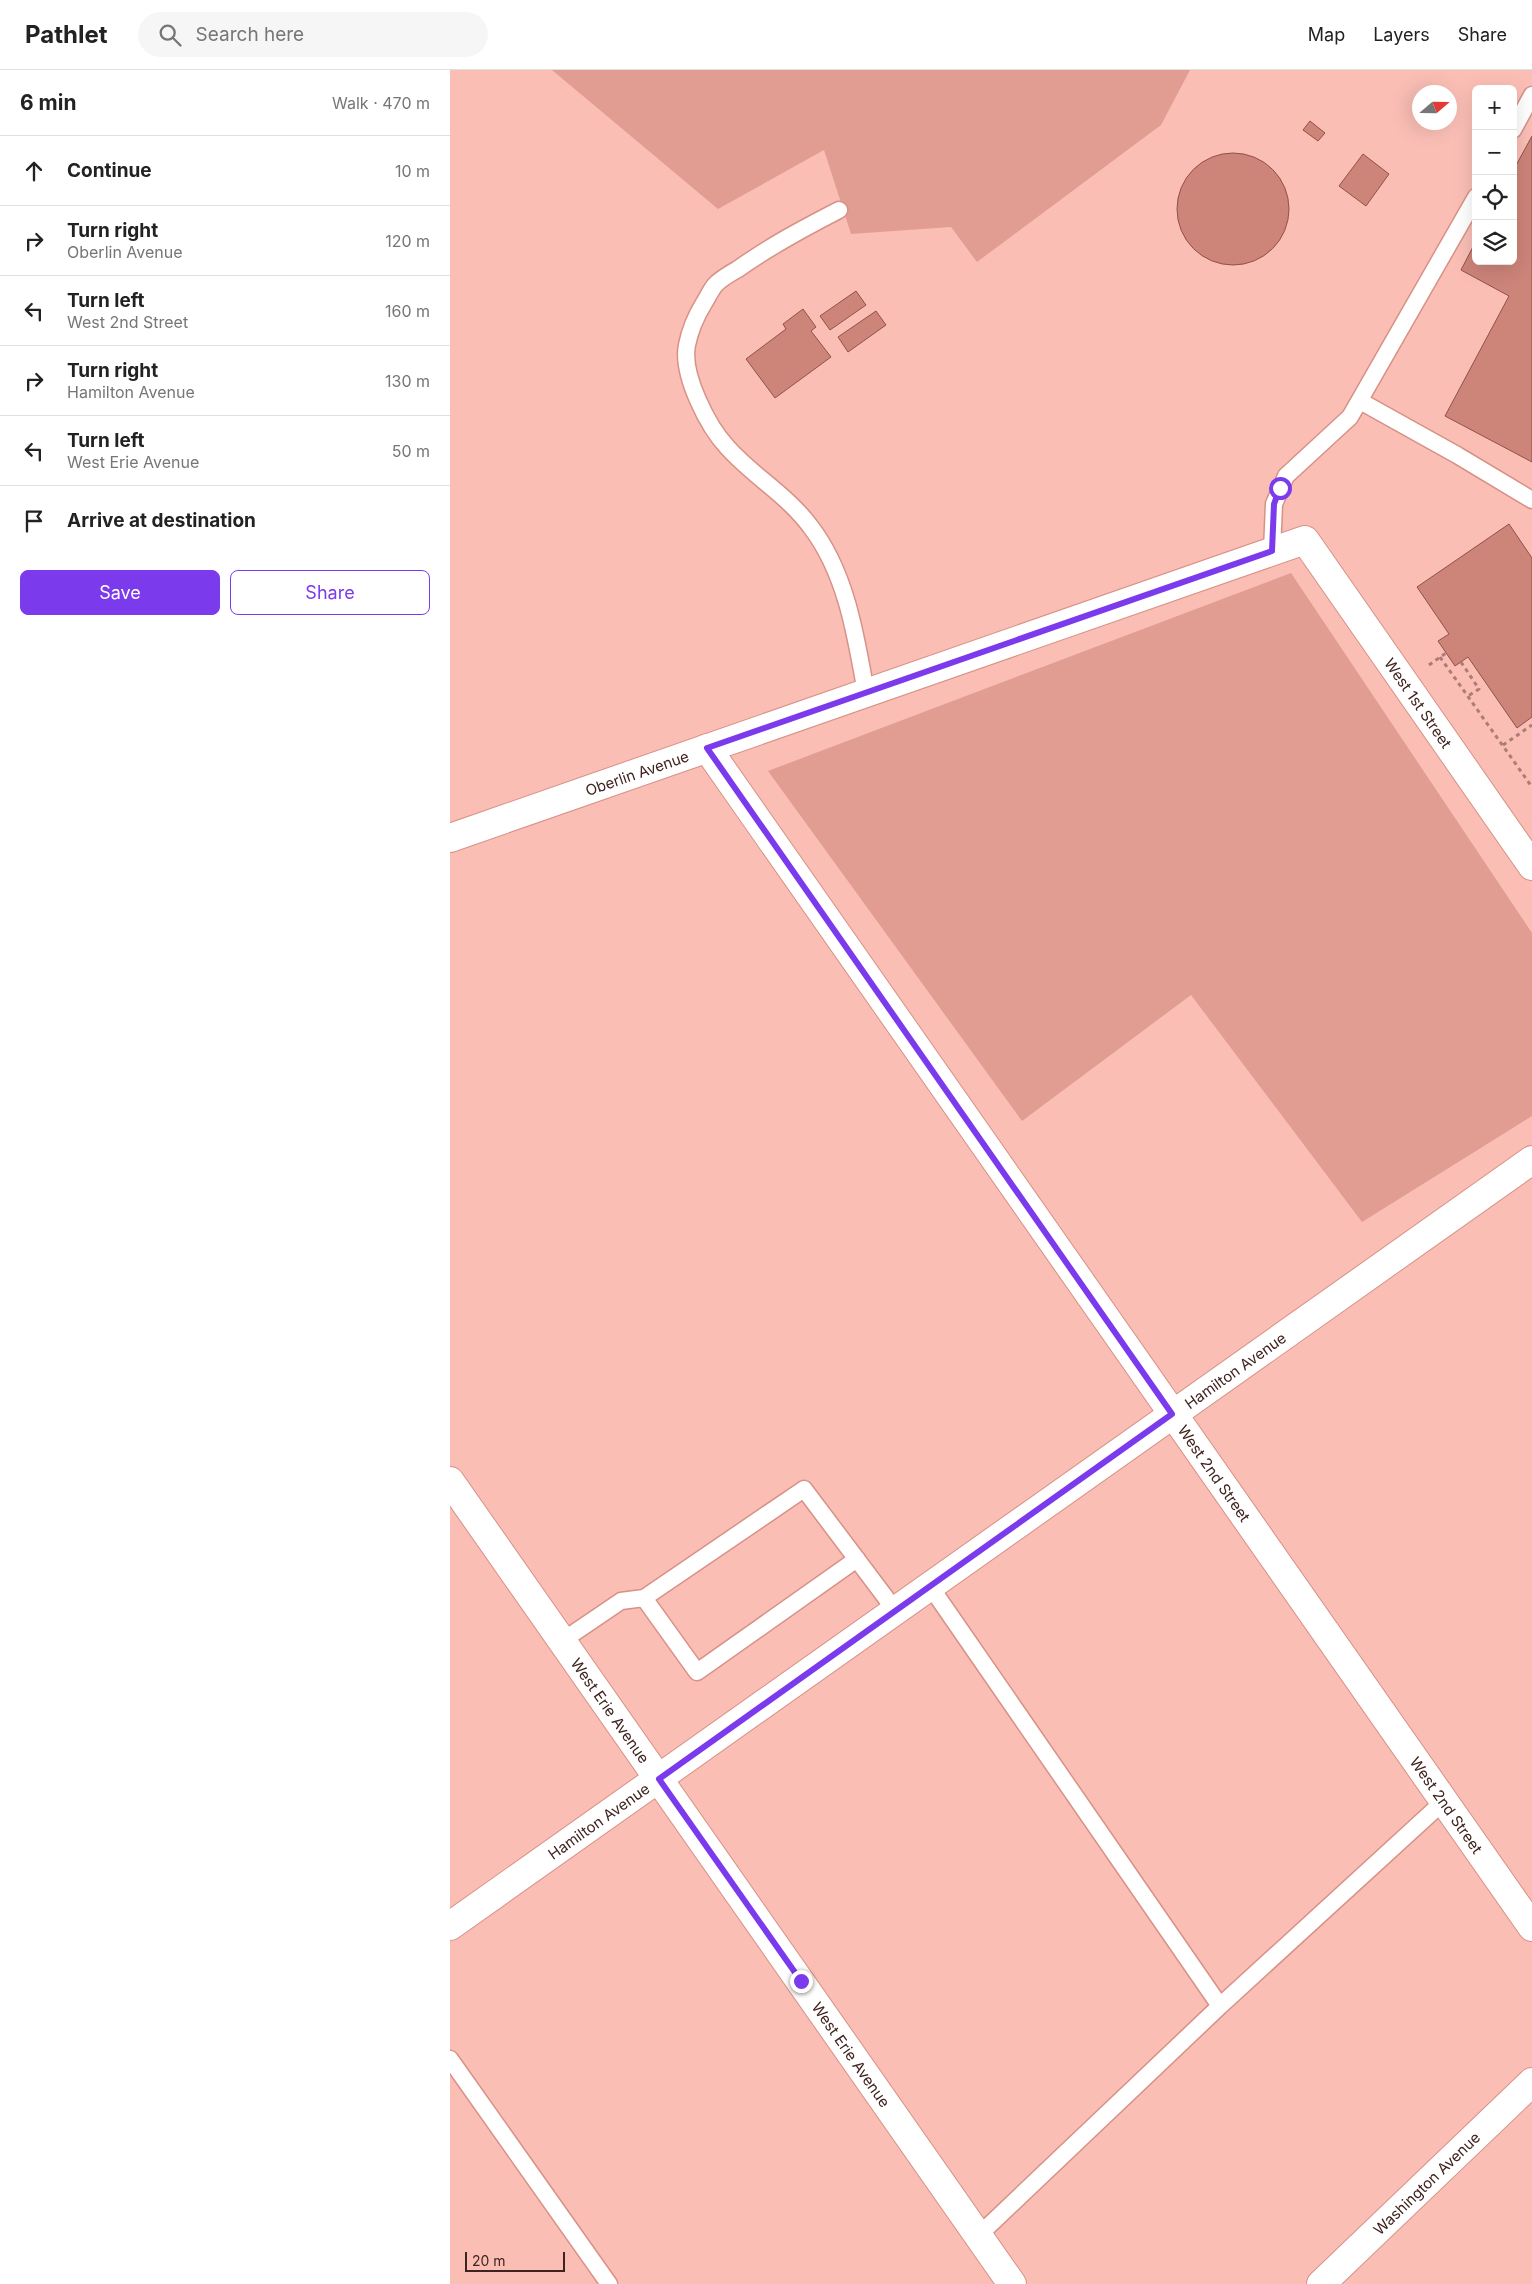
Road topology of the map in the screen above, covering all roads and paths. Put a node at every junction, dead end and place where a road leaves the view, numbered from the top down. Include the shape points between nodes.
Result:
1 (1532, 95) edge
2 (1517, 123) edge
3 (1472, 204) edge
4 (839, 210) dead end
5 (1360, 401) junction
6 (1532, 500) edge
7 (1306, 540) joint
8 (1272, 551) junction
9 (1446, 653) dead end
10 (1440, 657) junction
11 (1461, 662) dead end
12 (1428, 666) dead end
13 (866, 693) junction
14 (1468, 696) junction
15 (1532, 725) edge
16 (1503, 745) junction
17 (707, 748) junction
18 (1532, 787) edge
19 (450, 838) edge
20 (1532, 866) edge
21 (1532, 1160) edge
22 (1172, 1414) junction
23 (450, 1481) edge
24 (857, 1559) junction
25 (930, 1586) junction
26 (644, 1598) junction
27 (895, 1610) junction
28 (562, 1641) junction
29 (659, 1779) junction
30 (1443, 1802) junction
31 (450, 1926) edge
32 (1532, 1927) edge
33 (1220, 2006) junction
34 (450, 2059) edge
35 (1532, 2082) edge
36 (978, 2236) junction
37 (609, 2284) edge
38 (1012, 2284) edge
39 (1322, 2284) edge

1 - 2 lane
3 - 5 lane
4 - 13 lane via 766,248 715,285 696,317 687,347 690,376 698,402 713,430 728,448 797,510 827,553 849,609
5 - 6 lane
5 - 8 lane via 1350,417 1286,476 1274,504
7 - 8 street, Oberlin Avenue
7 - 20 street, West 1st Street
8 - 13 street, Oberlin Avenue
9 - 10 path
10 - 12 path
10 - 14 path
11 - 14 path via 1479,689
13 - 17 street, Oberlin Avenue
14 - 16 path
15 - 16 path
16 - 18 path
17 - 19 street, Oberlin Avenue
17 - 22 street, West 2nd Street
21 - 22 street, Hamilton Avenue
22 - 25 street, Hamilton Avenue
22 - 30 street, West 2nd Street
23 - 28 street, West Erie Avenue
24 - 26 lane via 804,1489
24 - 26 lane via 697,1672
24 - 27 lane
25 - 27 street, Hamilton Avenue
25 - 33 lane
26 - 28 lane via 621,1601
27 - 29 street, Hamilton Avenue
28 - 29 street, West Erie Avenue
29 - 31 street, Hamilton Avenue
29 - 36 street, West Erie Avenue
30 - 32 street, West 2nd Street
30 - 33 lane
33 - 36 lane
34 - 37 lane
35 - 39 street, Washington Avenue
36 - 38 street, West Erie Avenue

